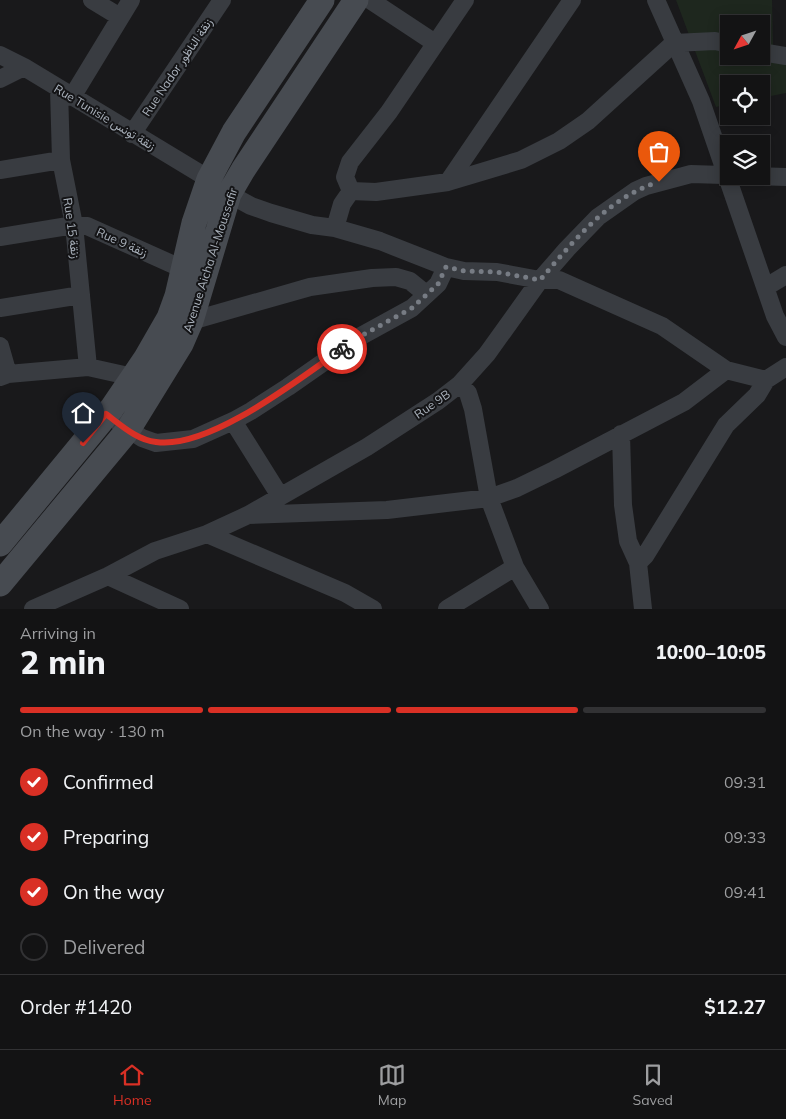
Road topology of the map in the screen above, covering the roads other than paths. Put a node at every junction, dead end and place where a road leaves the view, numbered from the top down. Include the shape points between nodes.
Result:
1 (92, 0) edge
2 (131, 0) edge
3 (222, 0) edge
4 (322, 0) edge
5 (356, 0) edge
6 (370, 0) edge
7 (464, 0) edge
8 (572, 0) edge
9 (656, 0) edge
10 (120, 17) junction
11 (720, 42) edge
12 (435, 43) junction
13 (674, 44) junction
14 (770, 53) edge
15 (0, 55) edge
16 (786, 56) edge
17 (24, 67) junction
18 (0, 79) edge
19 (65, 93) junction
20 (132, 134) junction
21 (720, 154) edge
22 (61, 160) junction
23 (0, 170) edge
24 (720, 176) edge
25 (770, 177) edge
26 (786, 177) edge
27 (209, 179) junction
28 (448, 182) junction
29 (731, 185) edge
30 (351, 191) junction
31 (229, 194) junction
32 (74, 225) junction
33 (335, 228) junction
34 (0, 237) edge
35 (404, 251) junction
36 (446, 267) junction
37 (183, 268) junction
38 (786, 275) edge
39 (396, 277) junction
40 (540, 280) junction
41 (766, 287) junction
42 (80, 294) junction
43 (426, 294) junction
44 (0, 308) edge
45 (191, 321) junction
46 (786, 338) edge
47 (0, 346) edge
48 (88, 367) junction
49 (786, 367) edge
50 (726, 370) junction
51 (4, 375) edge
52 (133, 378) junction
53 (766, 380) junction
54 (460, 384) junction
55 (106, 414) junction
56 (233, 420) junction
57 (128, 430) junction
58 (621, 434) junction
59 (280, 496) junction
60 (489, 498) junction
61 (248, 515) junction
62 (207, 534) junction
63 (0, 544) edge
64 (638, 564) junction
65 (515, 567) junction
66 (108, 576) junction
67 (0, 584) edge
68 (33, 609) edge
69 (180, 609) edge
70 (373, 609) edge
71 (447, 609) edge
72 (540, 609) edge
73 (643, 609) edge

1 - 10 street
2 - 10 street
3 - 20 street, Rue Nador زنقة الناظور
4 - 27 main road, Avenue Aicha Al-Moussafir via 234,132
5 - 31 main road, Avenue Aicha Al-Moussafir
6 - 12 street
7 - 12 street
8 - 28 street
9 - 13 street
10 - 19 street
11 - 13 street
12 - 30 street via 389,112 350,162 345,177
13 - 21 street via 701,101
13 - 28 street via 588,121 559,141 521,160
14 - 16 street
15 - 17 street, Rue Tunisie زنقة تونس
17 - 18 street
17 - 19 street, Rue Tunisie زنقة تونس
19 - 20 street, Rue Tunisie زنقة تونس
19 - 22 street, Rue 15 زنقة
20 - 27 street, Rue Tunisie زنقة تونس
22 - 23 street
22 - 32 street, Rue 15 زنقة
24 - 40 street, Rue 9B via 691,174 635,191 598,218
25 - 26 street, Rue 9B
27 - 31 street, Rue Tunisie زنقة تونس
27 - 37 main road, Avenue Aicha Al-Moussafir
28 - 30 street via 376,192
29 - 41 street
30 - 33 street via 342,204
31 - 33 street, Rue Tunisie زنقة تونس via 286,219
31 - 45 main road, Avenue Aicha Al-Moussafir
32 - 34 street, Rue 9 زنقة
32 - 37 street, Rue 9 زنقة via 87,226
32 - 42 street, Rue 15 زنقة
33 - 35 street, Rue Tunisie زنقة تونس
35 - 36 street, Rue Tunisie زنقة تونس
35 - 39 street
36 - 40 street, Rue Tunisie زنقة تونس
36 - 43 street via 438,284
37 - 52 main road, Avenue Aicha Al-Moussafir via 178,296 169,318
38 - 41 street
39 - 43 street via 410,281
39 - 45 street via 310,287
40 - 50 street, Rue Tunisie زنقة تونس via 559,280 662,326
40 - 54 street, Rue 9B via 487,354
41 - 46 street
42 - 44 street
42 - 48 street, Rue 15 زنقة
43 - 56 street via 412,308 361,336 288,387
45 - 57 main road, Avenue Aicha Al-Moussafir via 181,344
47 - 51 street
48 - 51 street
48 - 52 street
49 - 53 street
50 - 53 street
50 - 58 street via 684,402
52 - 55 main road, Avenue Aicha Al-Moussafir
53 - 64 street via 757,395 726,425
54 - 59 street, Rue 9B via 366,447
54 - 60 street via 468,393 474,409
55 - 57 street
55 - 63 main road, Avenue Aicha Al-Moussafir
56 - 57 street via 193,439 180,441 156,443
56 - 59 street
57 - 67 main road, Avenue Aicha Al-Moussafir
58 - 60 street via 517,488
58 - 64 street via 623,505 628,541
59 - 61 street, Rue 9B
60 - 61 street via 387,510
60 - 65 street
61 - 62 street, Rue 9B
62 - 66 street, Rue 9B via 156,551
62 - 70 street via 345,592
64 - 73 street
65 - 71 street
65 - 72 street
66 - 68 street, Rue 9B
66 - 69 street

